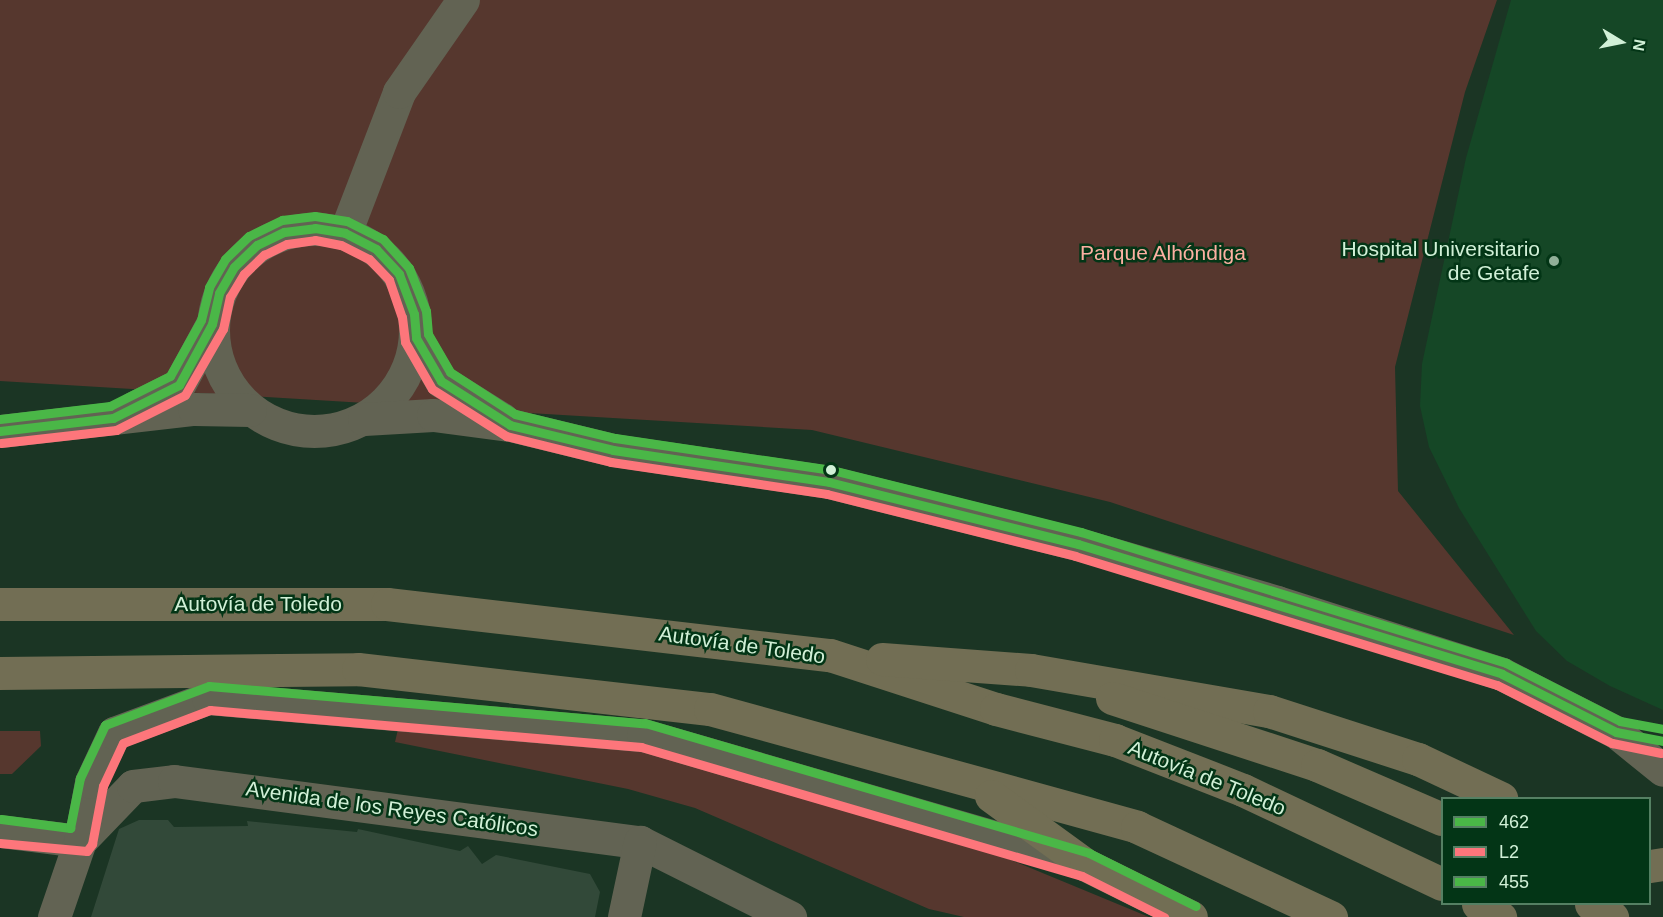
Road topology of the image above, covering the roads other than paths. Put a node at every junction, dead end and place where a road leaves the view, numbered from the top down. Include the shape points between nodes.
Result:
1 (463, 0) edge
2 (345, 233) junction
3 (212, 324) junction
4 (416, 338) junction
5 (250, 410) junction
6 (113, 418) junction
7 (364, 419) junction
8 (510, 424) junction
9 (0, 431) edge
10 (0, 604) edge
11 (830, 655) junction
12 (1031, 670) junction
13 (0, 673) edge
14 (1616, 732) junction
15 (1663, 741) edge
16 (1663, 770) edge
17 (975, 784) junction
18 (1499, 797) edge
19 (1441, 818) edge
20 (0, 831) edge
21 (80, 841) junction
22 (640, 842) junction
23 (1086, 865) junction
24 (1441, 883) edge
25 (1481, 905) edge
26 (1595, 905) edge
27 (54, 917) edge
28 (624, 917) edge
29 (790, 917) edge
30 (1191, 917) edge
31 (1331, 917) edge
32 (1500, 917) edge
33 (1612, 917) edge

1 - 2 street via 399,92
2 - 3 street via 315,228 284,232 257,245 234,267 219,294
2 - 4 street via 376,249 399,274 414,314
3 - 5 street via 215,356 228,386
3 - 6 street via 179,385
4 - 7 street via 408,371 390,398
4 - 8 street via 441,381
5 - 6 street via 194,409
5 - 7 street via 277,426 307,433 337,430
6 - 9 street
7 - 8 street via 433,415
8 - 14 street via 613,450 829,482 1078,544 1502,674
10 - 11 highway, Autovía de Toledo via 387,604
11 - 12 highway
11 - 24 highway, Autovía de Toledo via 996,709 1115,740 1243,790
12 - 18 highway via 1269,711 1418,759
12 - 19 highway via 1317,765
13 - 17 highway via 358,669 710,709
14 - 15 street
14 - 16 street
17 - 23 highway
17 - 31 highway via 1137,827
20 - 21 street
21 - 22 street, Avenida de los Reyes Católicos via 133,786 174,781
21 - 23 street via 92,782 114,733 208,698 643,735
21 - 27 street
22 - 28 street
22 - 29 street, Avenida de los Reyes Católicos
23 - 30 highway
25 - 32 highway
26 - 33 highway

